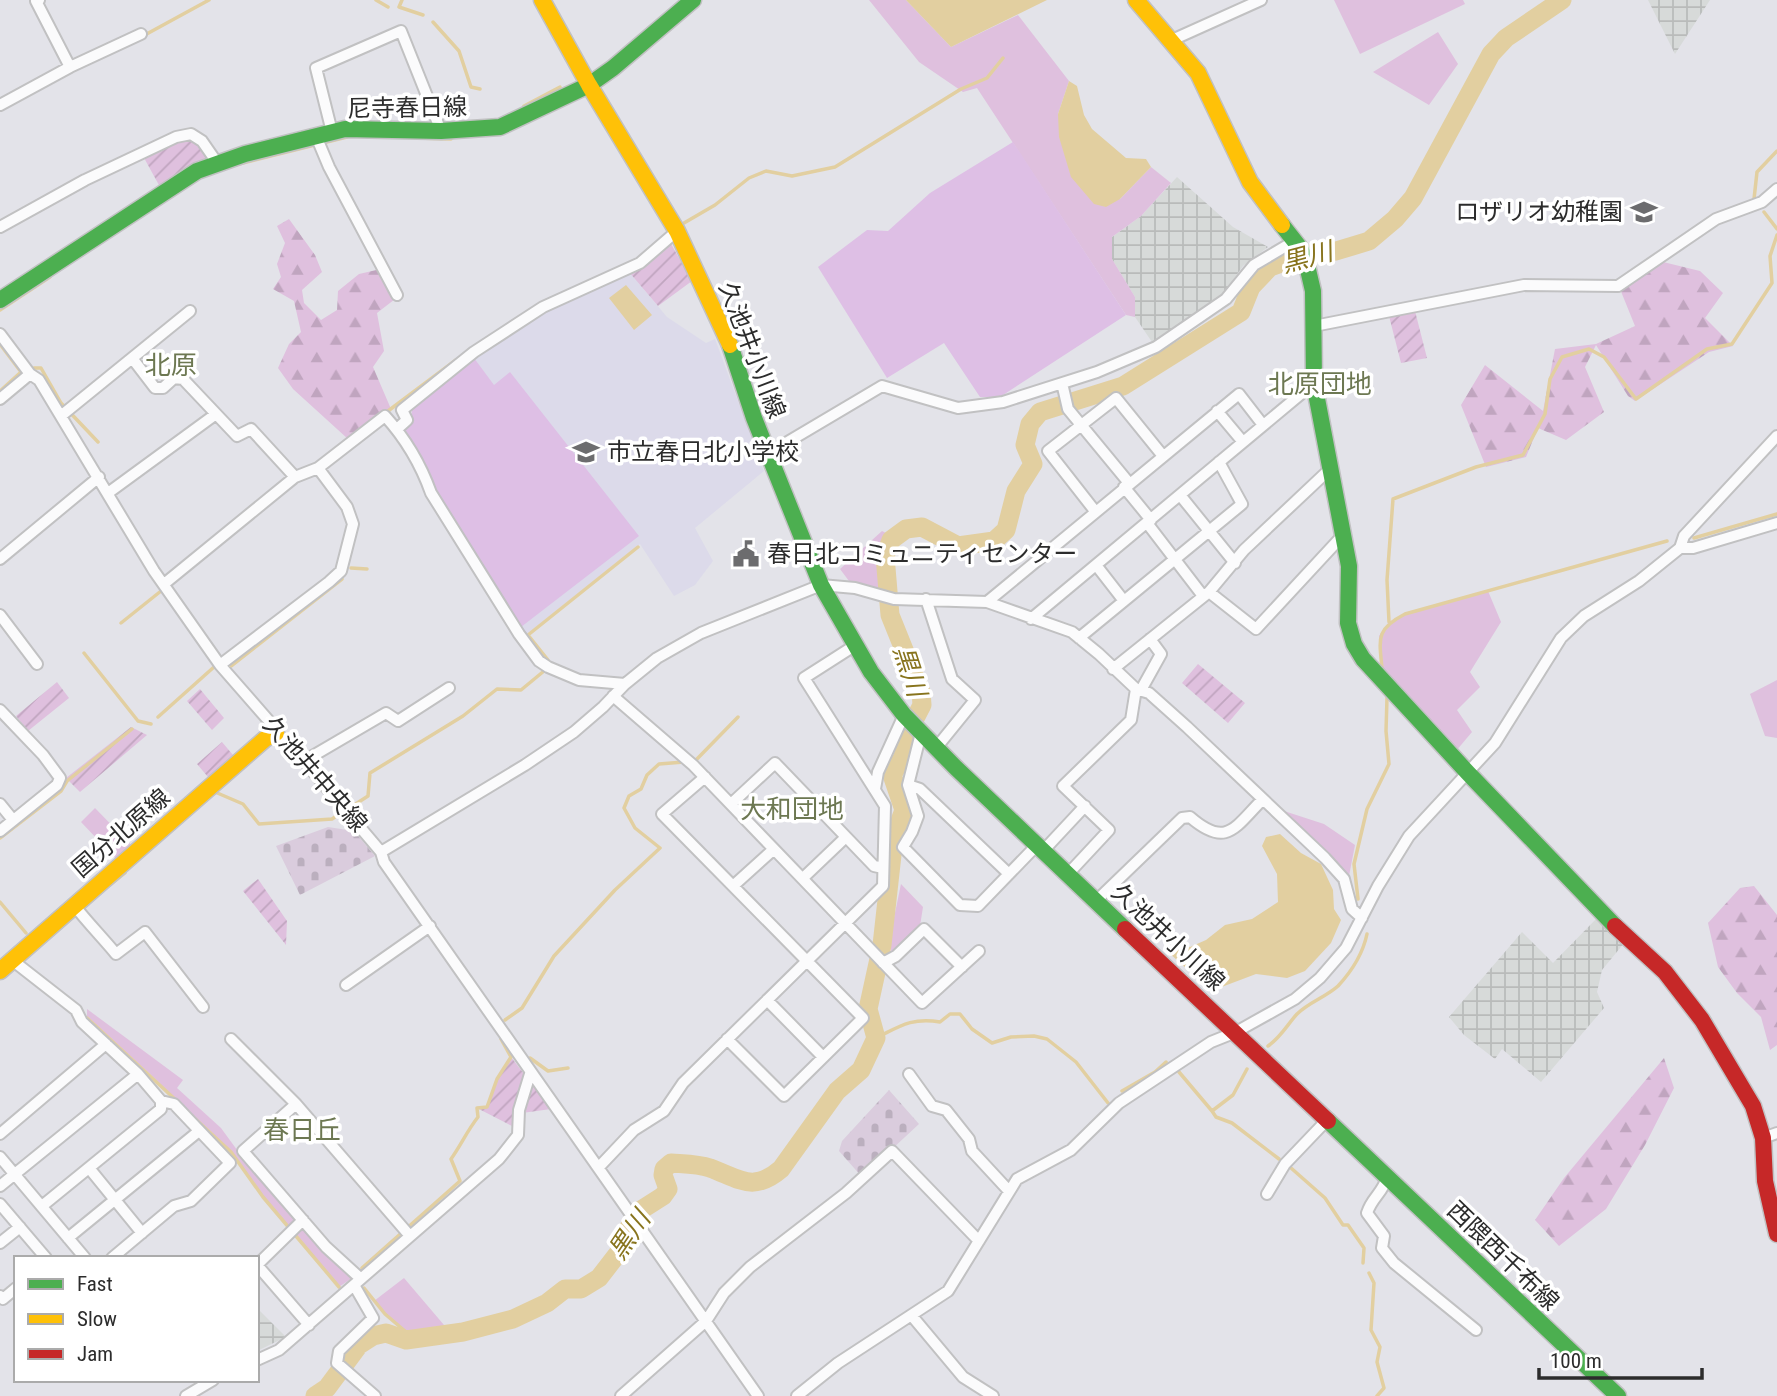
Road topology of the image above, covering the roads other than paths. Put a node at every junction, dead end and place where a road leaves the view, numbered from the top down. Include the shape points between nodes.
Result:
1 (39, 0) edge
2 (542, 0) edge
3 (693, 0) edge
4 (1136, 0) edge
5 (1261, 0) edge
6 (141, 34) dead end
7 (1172, 40) junction
8 (70, 67) junction
9 (589, 85) junction
10 (0, 106) edge
11 (441, 131) junction
12 (323, 138) junction
13 (218, 164) junction
14 (1777, 189) edge
15 (0, 227) edge
16 (677, 231) junction
17 (1300, 250) junction
18 (397, 295) dead end
19 (0, 300) edge
20 (190, 311) dead end
21 (1314, 326) junction
22 (0, 334) edge
23 (132, 358) junction
24 (30, 374) junction
25 (1062, 383) junction
26 (1314, 383) junction
27 (0, 399) edge
28 (1217, 411) junction
29 (66, 412) junction
30 (216, 414) junction
31 (1082, 424) junction
32 (1263, 425) junction
33 (397, 429) junction
34 (1777, 436) edge
35 (1243, 442) junction
36 (769, 453) junction
37 (1163, 456) junction
38 (1219, 462) junction
39 (318, 468) junction
40 (1331, 468) junction
41 (99, 477) junction
42 (295, 477) junction
43 (1127, 485) junction
44 (108, 493) junction
45 (1180, 495) junction
46 (1095, 511) junction
47 (1149, 522) junction
48 (1777, 523) edge
49 (1209, 531) junction
50 (1344, 534) junction
51 (1680, 548) junction
52 (0, 559) edge
53 (1175, 559) junction
54 (1235, 562) junction
55 (1096, 565) junction
56 (164, 584) junction
57 (821, 585) junction
58 (1206, 594) junction
59 (926, 599) junction
60 (1124, 601) junction
61 (987, 602) junction
62 (0, 615) edge
63 (1031, 619) junction
64 (1079, 638) junction
65 (1150, 639) junction
66 (855, 646) junction
67 (37, 663) dead end
68 (220, 665) junction
69 (1113, 669) junction
70 (625, 684) junction
71 (449, 688) dead end
72 (1138, 690) junction
73 (613, 696) junction
74 (0, 710) edge
75 (913, 724) junction
76 (276, 733) junction
77 (936, 748) junction
78 (304, 761) junction
79 (1468, 773) junction
80 (705, 777) junction
81 (908, 785) junction
82 (875, 789) junction
83 (1263, 799) junction
84 (0, 804) edge
85 (731, 804) junction
86 (1085, 806) junction
87 (13, 820) junction
88 (0, 831) edge
89 (846, 837) junction
90 (1040, 848) junction
91 (774, 849) junction
92 (381, 852) junction
93 (883, 868) junction
94 (1009, 874) junction
95 (1068, 874) junction
96 (803, 878) junction
97 (733, 886) junction
98 (1096, 901) junction
99 (74, 905) junction
100 (1362, 918) junction
101 (845, 923) junction
102 (430, 926) junction
103 (979, 951) dead end
104 (807, 961) junction
105 (887, 963) junction
106 (6, 965) edge
107 (961, 967) junction
108 (346, 985) dead end
109 (767, 1000) junction
110 (203, 1007) dead end
111 (1236, 1032) junction
112 (231, 1039) dead end
113 (727, 1039) junction
114 (106, 1044) junction
115 (823, 1057) junction
116 (138, 1074) junction
117 (530, 1074) junction
118 (909, 1074) dead end
119 (161, 1101) junction
120 (296, 1104) junction
121 (1327, 1119) junction
122 (199, 1130) junction
123 (0, 1134) edge
124 (1770, 1136) edge
125 (0, 1157) edge
126 (599, 1167) junction
127 (89, 1168) junction
128 (14, 1174) junction
129 (1387, 1177) junction
130 (0, 1185) edge
131 (1009, 1191) junction
132 (1267, 1194) dead end
133 (115, 1199) junction
134 (0, 1204) edge
135 (41, 1206) junction
136 (303, 1220) junction
137 (20, 1227) junction
138 (142, 1233) junction
139 (1777, 1234) edge
140 (410, 1236) junction
141 (68, 1238) junction
142 (979, 1241) junction
143 (0, 1243) edge
144 (44, 1256) edge
145 (83, 1256) edge
146 (114, 1256) edge
147 (259, 1263) edge
148 (259, 1267) edge
149 (357, 1282) junction
150 (14, 1290) edge
151 (0, 1296) edge
152 (912, 1316) junction
153 (706, 1321) junction
154 (309, 1325) junction
155 (1476, 1329) dead end
156 (259, 1359) edge
157 (210, 1382) edge
158 (752, 1394) edge
159 (186, 1396) edge
160 (375, 1396) edge
161 (621, 1396) edge
162 (797, 1396) edge
163 (993, 1396) edge
164 (1618, 1396) edge

1 - 8 street
2 - 9 street, 久池井小川線
3 - 9 street, 尼寺春日線
4 - 7 street
5 - 7 street
6 - 8 street
7 - 17 street via 1198,73 1250,183
8 - 10 street
9 - 11 street, 尼寺春日線 via 500,127
9 - 16 street, 久池井小川線
11 - 12 street, 尼寺春日線 via 345,129
11 - 12 street via 401,31 316,68
12 - 13 street, 尼寺春日線
12 - 18 street
13 - 15 street via 202,141 191,134 176,137
13 - 19 street, 尼寺春日線 via 174,184
14 - 21 street via 1762,202 1716,219 1618,286 1524,285
16 - 33 street via 640,263 544,307 474,352 402,410 407,420
16 - 36 street, 久池井小川線 via 729,341
17 - 21 street via 1313,291
17 - 25 street via 1286,246 1254,265 1226,299 1156,347
20 - 23 street
21 - 26 street
22 - 24 street, 久池井中央線
23 - 29 street
23 - 30 street via 155,387 183,379
24 - 27 street
24 - 29 street, 久池井中央線
25 - 31 street via 1068,409
25 - 36 street via 1003,402 958,408 882,386
26 - 32 street
26 - 40 street
28 - 32 street via 1239,394
28 - 35 street
28 - 37 street
29 - 41 street, 久池井中央線
30 - 42 street via 237,436 251,429
30 - 44 street
31 - 37 street via 1116,398
31 - 43 street
31 - 46 street via 1048,451
32 - 35 street
33 - 39 street via 385,416
33 - 70 street via 431,493 540,661 579,680
34 - 51 street via 1684,536
35 - 38 street
36 - 57 street, 久池井小川線
37 - 43 street
38 - 45 street
38 - 49 street via 1242,504
39 - 42 street
39 - 68 street via 347,507 353,524 341,571
40 - 50 street
40 - 54 street
41 - 44 street, 久池井中央線
41 - 52 street
42 - 56 street
43 - 46 street
43 - 47 street
44 - 56 street, 久池井中央線
45 - 47 street
45 - 49 street
46 - 61 street
47 - 53 street
47 - 55 street
48 - 51 street
49 - 53 street
49 - 54 street
50 - 58 street via 1256,629
50 - 79 street via 1353,644
51 - 79 street via 1639,581 1584,615 1561,638 1495,743
53 - 58 street
53 - 60 street
54 - 58 street
55 - 60 street
55 - 63 street
56 - 68 street, 久池井中央線
57 - 59 street
57 - 66 street, 久池井小川線
57 - 70 street via 701,633 657,658
58 - 65 street
59 - 61 street
59 - 77 street via 952,679 975,700
60 - 64 street
61 - 63 street
62 - 67 street
63 - 64 street
64 - 69 street
65 - 69 street
65 - 72 street via 1161,654
66 - 75 street, 久池井小川線
66 - 82 street via 804,678
68 - 76 street, 久池井中央線
69 - 72 street
70 - 73 street
71 - 78 street via 398,721 386,713
72 - 83 street via 1149,692
72 - 86 street via 1131,720 1063,786
73 - 80 street
73 - 92 street via 540,755
74 - 87 street via 60,778
75 - 77 street, 久池井小川線
75 - 81 street
75 - 82 street via 878,772
76 - 78 street, 久池井中央線
76 - 99 street, 国分北原線
77 - 90 street, 久池井小川線
78 - 92 street, 久池井中央線
79 - 100 street via 1409,836
79 - 124 street via 1665,972 1702,1020
80 - 85 street
80 - 97 street via 662,814
81 - 94 street via 920,789
81 - 94 street via 918,816 903,847 960,905 978,906
82 - 93 street via 885,806
83 - 98 street via 1224,833 1209,832 1190,817 1182,818
83 - 100 street via 1344,879 1352,909
84 - 87 street
85 - 89 street via 775,763
85 - 91 street
86 - 90 street
86 - 95 street via 1110,830
87 - 88 street
89 - 93 street via 874,866
89 - 96 street
90 - 94 street
90 - 95 street, 久池井小川線
91 - 96 street
91 - 97 street
92 - 102 street, 久池井中央線
93 - 101 street via 883,887
95 - 98 street, 久池井小川線
96 - 101 street
97 - 104 street
98 - 111 street, 久池井小川線
99 - 106 street, 国分北原線
99 - 110 street via 116,954 145,932
100 - 111 street via 1346,948 1320,978 1295,999
101 - 104 street
101 - 105 street
102 - 108 street
102 - 117 street, 久池井中央線
103 - 107 street
104 - 109 street
104 - 115 street via 863,1018
105 - 107 street via 924,929
105 - 107 street via 922,1003
106 - 114 street via 76,1010
109 - 113 street
109 - 115 street
111 - 121 street, 久池井小川線
111 - 131 street via 1211,1042 1119,1103 1071,1150 1017,1179
112 - 120 street
113 - 115 street via 784,1096
113 - 126 street via 683,1083 664,1111 634,1130
114 - 116 street
114 - 123 street
116 - 119 street
116 - 128 street
117 - 126 street, 久池井中央線
117 - 140 street via 519,1110 518,1135 499,1159
118 - 131 street via 932,1107 946,1110 969,1139 972,1151
119 - 122 street via 174,1104
119 - 127 street via 161,1109
120 - 136 street via 243,1151
120 - 140 street
121 - 129 street, 久池井小川線
121 - 132 street via 1285,1164
122 - 133 street
122 - 138 street via 230,1163 191,1201 174,1206
124 - 139 street via 1765,1181
125 - 128 street
126 - 153 street, 久池井中央線
127 - 133 street
127 - 135 street
128 - 130 street
128 - 135 street
129 - 155 street via 1384,1190 1371,1201 1367,1213 1384,1236 1382,1248 1394,1263
129 - 164 street, 西隈西千布線
131 - 142 street
133 - 138 street
133 - 141 street
134 - 137 street
135 - 141 street
136 - 147 street
136 - 149 street
137 - 143 street
137 - 144 street
138 - 146 street
140 - 149 street
141 - 145 street
142 - 152 street via 948,1291
142 - 153 street via 892,1151 750,1267 724,1293
148 - 154 street
149 - 154 street
149 - 160 street via 373,1318 339,1351 337,1363
150 - 151 street via 3,1299
152 - 162 street via 838,1363
152 - 163 street via 963,1377
153 - 158 street, 久池井中央線
153 - 161 street
154 - 156 street via 279,1350
157 - 159 street

